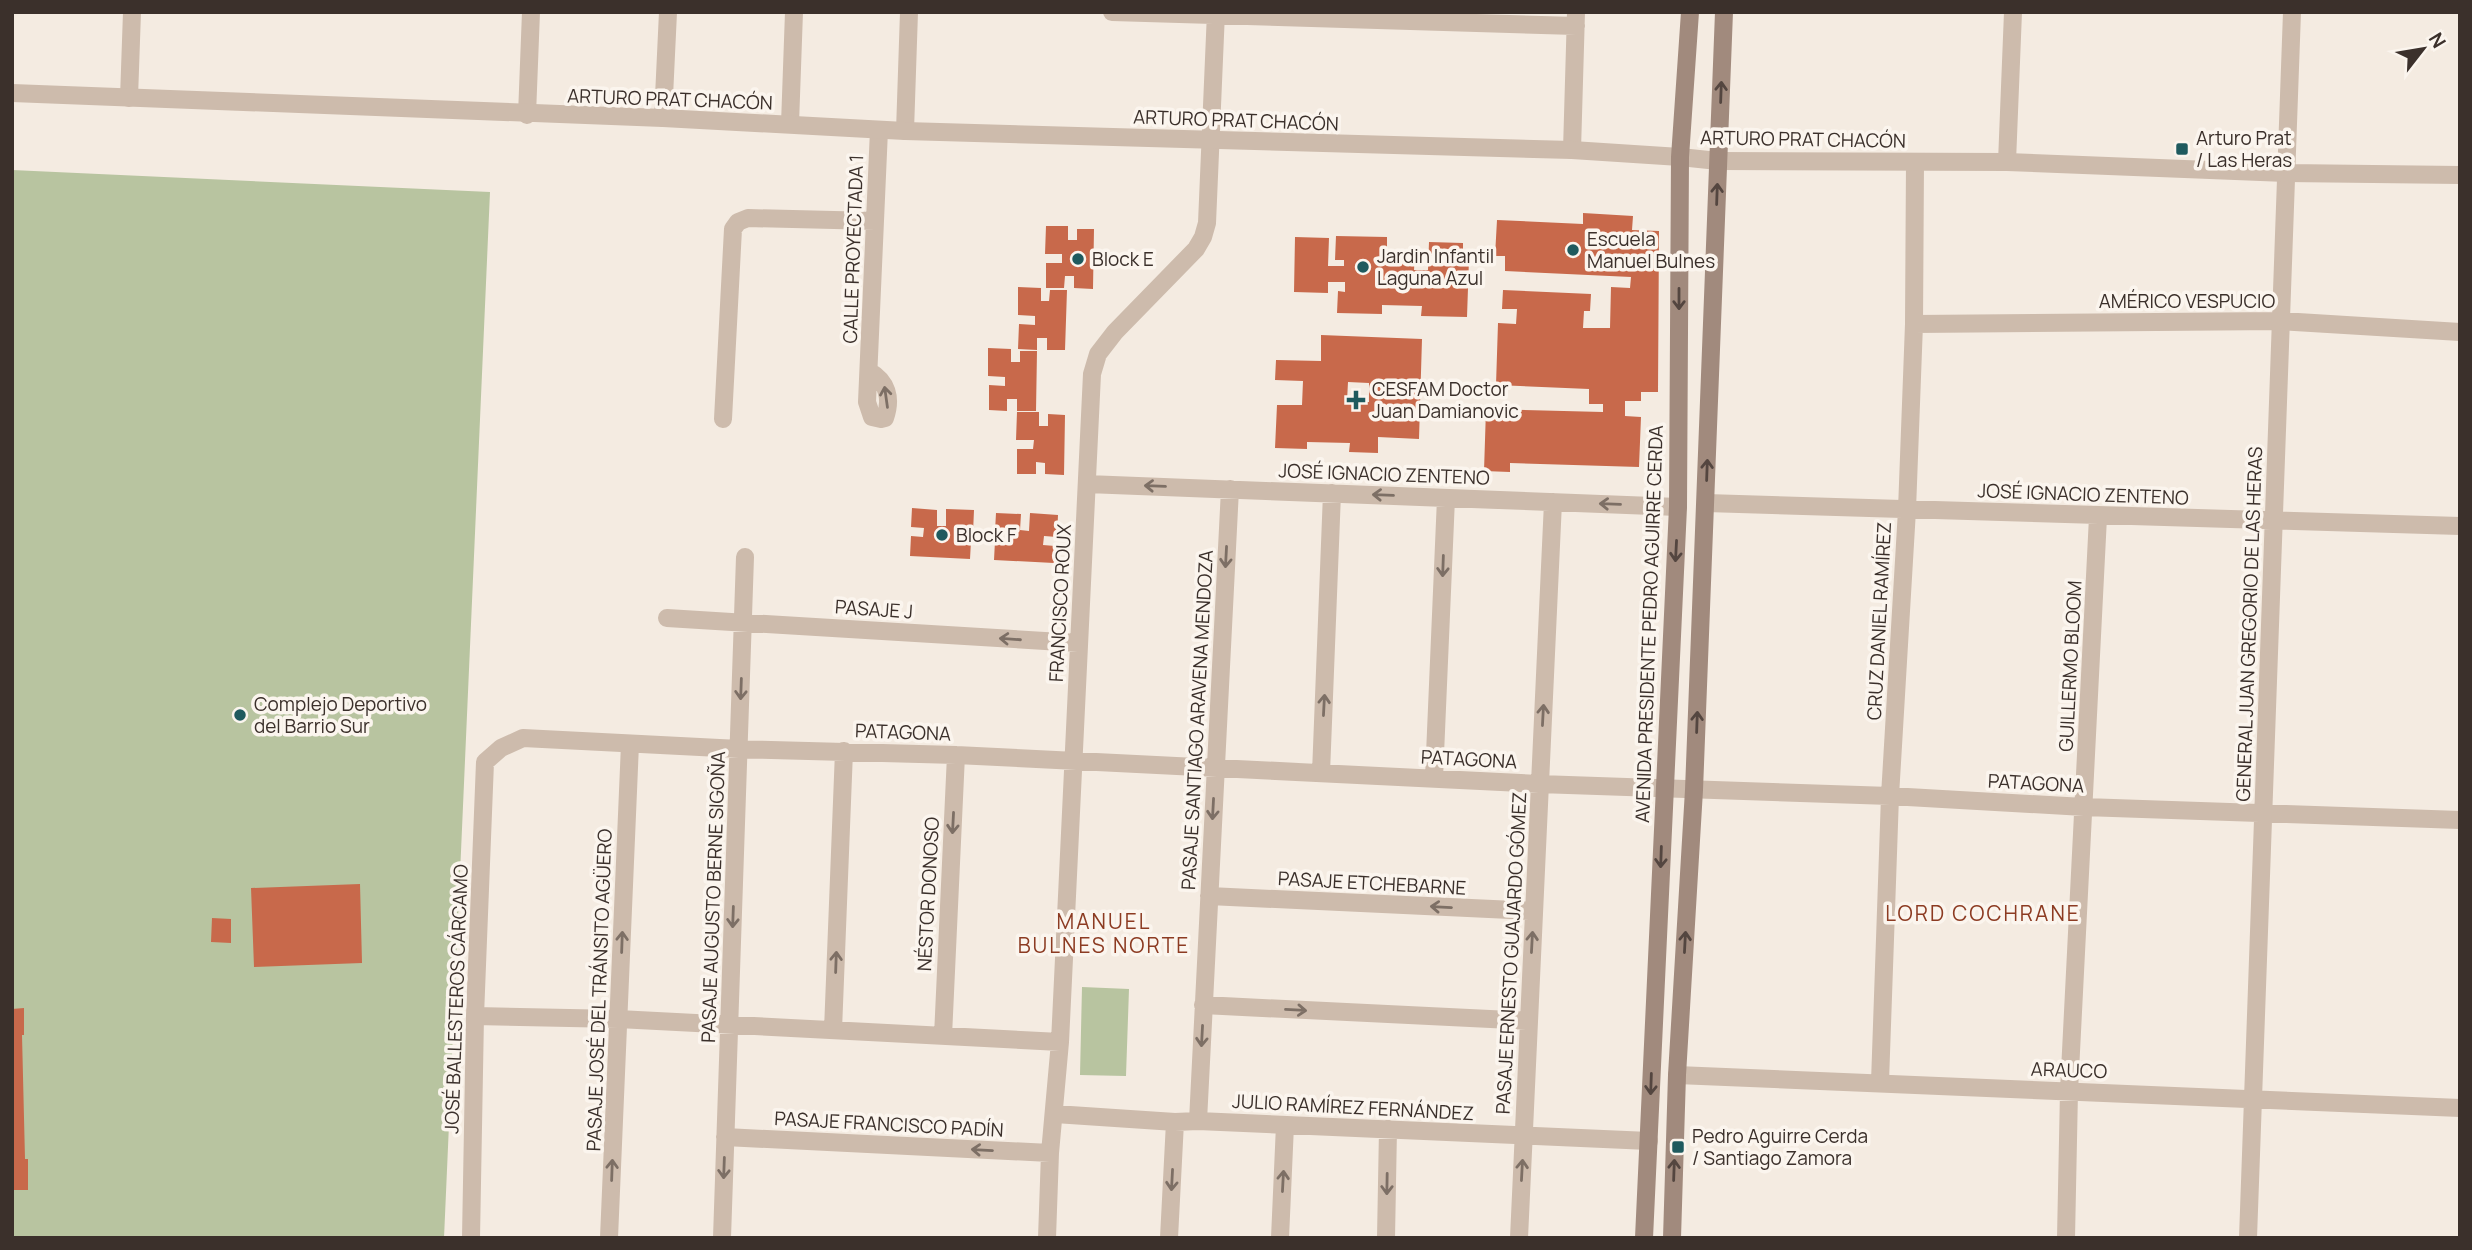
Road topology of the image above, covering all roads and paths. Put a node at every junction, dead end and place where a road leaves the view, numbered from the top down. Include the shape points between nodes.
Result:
1 (132, 12) edge
2 (531, 12) edge
3 (668, 12) edge
4 (794, 12) edge
5 (909, 12) edge
6 (1112, 12) edge
7 (1690, 12) edge
8 (1724, 12) edge
9 (2013, 12) edge
10 (2291, 12) edge
11 (1215, 15) edge
12 (1576, 19) edge
13 (12, 93) edge
14 (129, 98) junction
15 (527, 115) junction
16 (663, 118) junction
17 (790, 124) junction
18 (879, 130) junction
19 (905, 131) junction
20 (1210, 141) junction
21 (1572, 150) junction
22 (1679, 157) junction
23 (1718, 161) junction
24 (2007, 162) junction
25 (1916, 163) junction
26 (2286, 173) junction
27 (2460, 175) edge
28 (875, 221) junction
29 (2280, 321) junction
30 (1914, 324) junction
31 (2460, 331) edge
32 (869, 371) dead end
33 (723, 419) dead end
34 (1087, 484) junction
35 (1230, 489) junction
36 (1332, 493) junction
37 (1446, 498) junction
38 (1553, 502) junction
39 (1706, 503) junction
40 (1678, 507) junction
41 (1907, 510) junction
42 (2098, 517) junction
43 (2274, 520) junction
44 (2460, 526) edge
45 (745, 557) dead end
46 (667, 618) dead end
47 (743, 621) junction
48 (1078, 643) junction
49 (630, 744) junction
50 (738, 748) junction
51 (844, 751) junction
52 (956, 755) junction
53 (485, 762) joint
54 (1074, 762) junction
55 (1215, 769) junction
56 (1321, 773) junction
57 (1434, 778) junction
58 (1539, 784) junction
59 (1663, 789) junction
60 (1694, 790) junction
61 (1890, 796) junction
62 (2084, 807) junction
63 (2263, 813) junction
64 (2460, 820) edge
65 (1209, 896) junction
66 (1534, 911) junction
67 (1203, 1005) junction
68 (475, 1016) junction
69 (618, 1019) junction
70 (1528, 1021) junction
71 (730, 1025) junction
72 (833, 1030) junction
73 (943, 1036) junction
74 (1060, 1042) junction
75 (1677, 1075) junction
76 (1880, 1082) junction
77 (2069, 1091) junction
78 (2253, 1098) junction
79 (2460, 1108) edge
80 (1055, 1114) junction
81 (1198, 1121) junction
82 (1175, 1122) junction
83 (1285, 1125) junction
84 (1388, 1129) junction
85 (1524, 1136) junction
86 (725, 1137) junction
87 (1649, 1141) junction
88 (1050, 1153) junction
89 (471, 1238) edge
90 (609, 1238) edge
91 (722, 1238) edge
92 (1047, 1238) edge
93 (1169, 1238) edge
94 (1280, 1238) edge
95 (1385, 1238) edge
96 (1519, 1238) edge
97 (1644, 1238) edge
98 (1672, 1238) edge
99 (2066, 1238) edge
100 (2248, 1238) edge

1 - 14 street
2 - 15 street
3 - 16 street
4 - 17 street
5 - 19 street
6 - 11 street
7 - 22 main road, AVENIDA PRESIDENTE PEDRO AGUIRRE CERDA
23 -> 8 main road
9 - 24 street
10 - 26 street, GENERAL JUAN GREGORIO DE LAS HERAS
11 - 12 street
11 - 20 street, FRANCISCO ROUX
12 - 21 street
13 - 14 street, ARTURO PRAT CHACÓN
14 - 15 street, ARTURO PRAT CHACÓN
15 - 16 street, ARTURO PRAT CHACÓN
16 - 17 street, ARTURO PRAT CHACÓN
17 - 18 street, ARTURO PRAT CHACÓN
18 - 19 street, ARTURO PRAT CHACÓN
18 - 28 street, CALLE PROYECTADA 1
19 - 20 street, ARTURO PRAT CHACÓN
20 - 21 street, ARTURO PRAT CHACÓN
20 - 34 street, FRANCISCO ROUX via 1203,237 1098,354
21 - 22 street, ARTURO PRAT CHACÓN
22 - 23 street, ARTURO PRAT CHACÓN
22 -> 40 main road, AVENIDA PRESIDENTE PEDRO AGUIRRE CERDA
23 - 25 street, ARTURO PRAT CHACÓN
39 -> 23 main road
24 - 25 street, ARTURO PRAT CHACÓN
24 - 26 street, ARTURO PRAT CHACÓN
25 - 30 street, CRUZ DANIEL RAMÍREZ
26 - 27 street, ARTURO PRAT CHACÓN
26 - 29 street, GENERAL JUAN GREGORIO DE LAS HERAS
28 - 32 street, CALLE PROYECTADA 1
28 - 33 street via 748,218 738,222 733,229
29 - 30 street, AMÉRICO VESPUCIO
29 - 31 street, AMÉRICO VESPUCIO
29 - 43 street, GENERAL JUAN GREGORIO DE LAS HERAS
30 - 41 street, CRUZ DANIEL RAMÍREZ
35 -> 34 street, JOSÉ IGNACIO ZENTENO
34 - 48 street, FRANCISCO ROUX
35 - 36 street, JOSÉ IGNACIO ZENTENO
35 -> 55 street, PASAJE SANTIAGO ARAVENA MENDOZA
37 -> 36 street, JOSÉ IGNACIO ZENTENO
56 -> 36 street
37 - 38 street, JOSÉ IGNACIO ZENTENO
37 -> 57 street
40 -> 38 street, JOSÉ IGNACIO ZENTENO
58 -> 38 street, PASAJE ERNESTO GUAJARDO GÓMEZ
39 - 40 main road
39 - 41 street, JOSÉ IGNACIO ZENTENO
60 -> 39 main road
40 -> 59 main road, AVENIDA PRESIDENTE PEDRO AGUIRRE CERDA
41 - 42 street, JOSÉ IGNACIO ZENTENO
41 - 61 street, CRUZ DANIEL RAMÍREZ
42 - 43 street, JOSÉ IGNACIO ZENTENO
42 - 62 street, GUILLERMO BLOOM
43 - 44 street, JOSÉ IGNACIO ZENTENO
43 - 63 street, GENERAL JUAN GREGORIO DE LAS HERAS
45 - 47 street, PASAJE AUGUSTO BERNE SIGOÑA
46 - 47 street, PASAJE J
48 -> 47 street, PASAJE J
47 -> 50 street, PASAJE AUGUSTO BERNE SIGOÑA
48 - 54 street, FRANCISCO ROUX
49 - 50 street, PATAGONA
49 - 53 street, PATAGONA via 523,738
69 -> 49 street, PASAJE JOSÉ DEL TRÁNSITO AGÜERO
50 - 51 street, PATAGONA
50 -> 71 street, PASAJE AUGUSTO BERNE SIGOÑA
51 - 52 street, PATAGONA
72 -> 51 street
52 - 54 street, PATAGONA
52 -> 73 street, NÉSTOR DONOSO
53 - 68 street, JOSÉ BALLESTEROS CÁRCAMO
54 - 55 street, PATAGONA
54 - 74 street, FRANCISCO ROUX
55 - 56 street, PATAGONA
55 -> 65 street, PASAJE SANTIAGO ARAVENA MENDOZA
56 - 57 street, PATAGONA
57 - 58 street, PATAGONA
58 - 59 street, PATAGONA
58 - 66 street, PASAJE ERNESTO GUAJARDO GÓMEZ
59 - 60 street, PATAGONA
59 -> 87 main road, AVENIDA PRESIDENTE PEDRO AGUIRRE CERDA
60 - 61 street, PATAGONA
75 -> 60 main road
61 - 62 street, PATAGONA
61 - 76 street, CRUZ DANIEL RAMÍREZ
62 - 63 street, PATAGONA
62 - 77 street, GUILLERMO BLOOM
63 - 64 street, PATAGONA
63 - 78 street, GENERAL JUAN GREGORIO DE LAS HERAS
66 -> 65 street, PASAJE ETCHEBARNE
65 - 67 street, PASAJE SANTIAGO ARAVENA MENDOZA
70 -> 66 street, PASAJE ERNESTO GUAJARDO GÓMEZ
67 -> 70 street
67 -> 81 street, PASAJE SANTIAGO ARAVENA MENDOZA
68 - 69 street
68 - 89 street, JOSÉ BALLESTEROS CÁRCAMO
69 - 71 street
90 -> 69 street, PASAJE JOSÉ DEL TRÁNSITO AGÜERO
70 - 85 street, PASAJE ERNESTO GUAJARDO GÓMEZ
71 - 72 street
71 - 86 street, PASAJE AUGUSTO BERNE SIGOÑA
72 - 73 street
73 - 74 street
74 - 80 street, FRANCISCO ROUX
75 - 76 street, ARAUCO
98 -> 75 main road
76 - 77 street, ARAUCO
77 - 78 street, ARAUCO
77 - 99 street, GUILLERMO BLOOM
78 - 79 street, ARAUCO
78 - 100 street, GENERAL JUAN GREGORIO DE LAS HERAS
80 - 82 street, JULIO RAMÍREZ FERNÁNDEZ
80 - 88 street, FRANCISCO ROUX
81 - 82 street, JULIO RAMÍREZ FERNÁNDEZ
81 - 83 street, JULIO RAMÍREZ FERNÁNDEZ
82 -> 93 street
83 - 84 street, JULIO RAMÍREZ FERNÁNDEZ
94 -> 83 street
84 - 85 street, JULIO RAMÍREZ FERNÁNDEZ
84 -> 95 street
85 - 87 street, JULIO RAMÍREZ FERNÁNDEZ
96 -> 85 street, PASAJE ERNESTO GUAJARDO GÓMEZ
88 -> 86 street, PASAJE FRANCISCO PADÍN
86 -> 91 street, PASAJE AUGUSTO BERNE SIGOÑA
87 - 97 main road, AVENIDA PRESIDENTE PEDRO AGUIRRE CERDA
88 - 92 street, FRANCISCO ROUX

